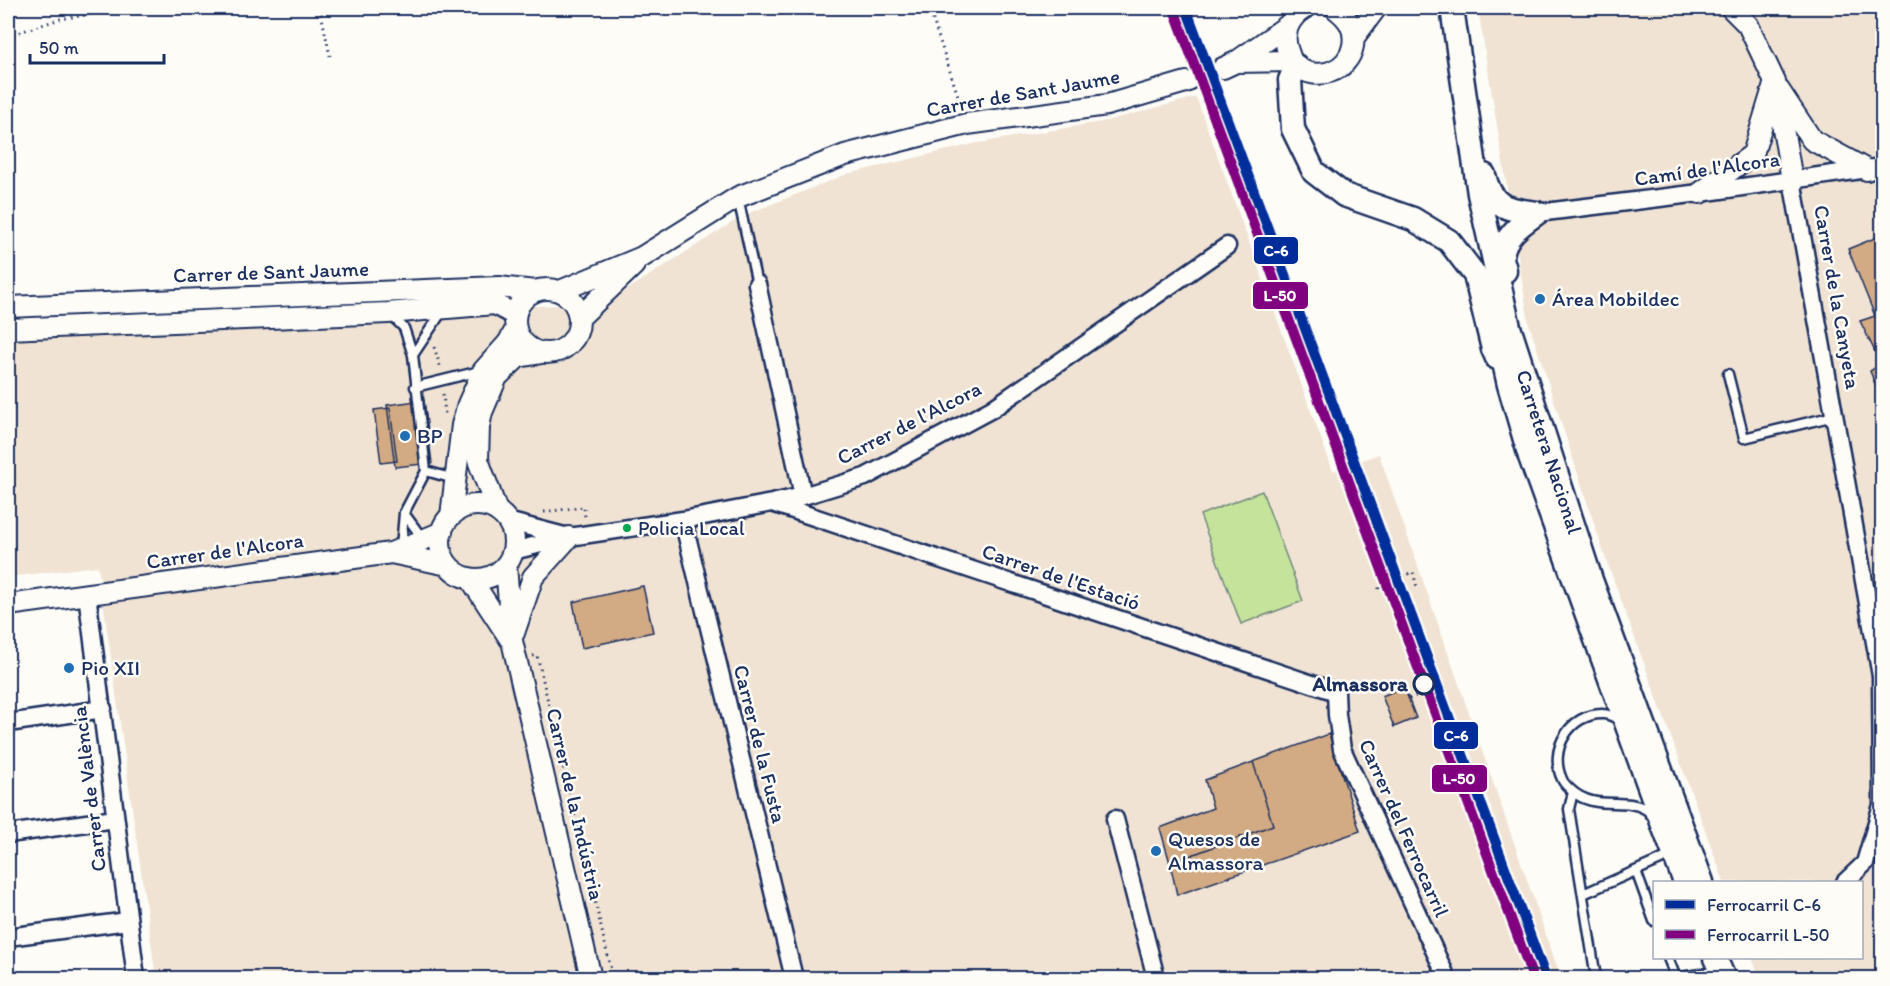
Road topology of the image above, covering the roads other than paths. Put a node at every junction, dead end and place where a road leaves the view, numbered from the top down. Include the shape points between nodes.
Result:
1 (1305, 8) edge
2 (1335, 8) edge
3 (1376, 8) edge
4 (1437, 8) edge
5 (1452, 8) edge
6 (1731, 8) edge
7 (1287, 26) junction
8 (1355, 36) junction
9 (1294, 64) junction
10 (1186, 82) tunnel mouth
11 (1775, 82) junction
12 (1470, 126) junction
13 (1875, 168) edge
14 (1792, 180) junction
15 (1700, 193) junction
16 (738, 197) junction
17 (1538, 213) junction
18 (1227, 246) dead end
19 (642, 257) junction
20 (757, 284) joint
21 (536, 291) junction
22 (560, 291) junction
23 (8, 307) edge
24 (445, 308) junction
25 (388, 313) junction
26 (580, 317) junction
27 (516, 322) junction
28 (8, 329) edge
29 (542, 353) junction
30 (412, 355) junction
31 (483, 370) junction
32 (1728, 374) dead end
33 (1515, 376) junction
34 (415, 387) junction
35 (1834, 416) junction
36 (426, 471) junction
37 (455, 480) junction
38 (803, 496) junction
39 (772, 503) junction
40 (404, 513) junction
41 (502, 516) junction
42 (683, 520) junction
43 (446, 524) junction
44 (578, 535) junction
45 (424, 539) junction
46 (396, 551) junction
47 (509, 558) junction
48 (448, 565) junction
49 (470, 578) junction
50 (87, 594) junction
51 (8, 605) edge
52 (514, 650) junction
53 (1336, 693) joint
54 (103, 709) junction
55 (1625, 722) junction
56 (8, 723) edge
57 (1573, 792) junction
58 (115, 819) junction
59 (1115, 819) dead end
60 (1664, 828) junction
61 (8, 834) edge
62 (1674, 854) junction
63 (1636, 871) junction
64 (1695, 878) edge
65 (1846, 881) edge
66 (1582, 894) junction
67 (1653, 918) edge
68 (128, 921) junction
69 (8, 937) edge
70 (1669, 959) edge
71 (1725, 968) edge
72 (136, 978) edge
73 (591, 978) edge
74 (794, 978) edge
75 (1155, 978) edge
76 (1447, 978) edge
77 (1596, 978) edge
78 (1676, 978) edge

1 - 7 street
2 - 8 street via 1348,18
3 - 8 street
4 - 33 main road, Carretera Nacional via 1468,194
5 - 12 main road, Carretera Nacional
6 - 11 street, Carrer de la Canyeta via 1748,25
7 - 9 street via 1285,44
7 - 9 street via 1229,65
8 - 9 street via 1351,56 1336,71 1315,75
9 - 33 main road via 1290,80 1293,129 1314,172 1344,195 1413,219 1449,241 1475,275 1493,349
10 - 16 street, Carrer de Sant Jaume via 1107,105 967,124 845,155
11 - 13 street via 1812,140
11 - 14 street, Carrer de la Canyeta
11 - 15 street via 1753,154
12 - 17 main road via 1493,199 1519,211
12 - 33 main road, Carretera Nacional via 1479,194 1509,327
13 - 14 street, Camí de l'Alcora
14 - 15 street, Camí de l'Alcora
14 - 35 street, Carrer de la Canyeta
15 - 17 street, Camí de l'Alcora
16 - 19 street, Carrer de Sant Jaume
16 - 20 lane
17 - 33 main road via 1516,228 1502,256 1521,343
18 - 38 street, Carrer de l'Alcora via 992,409 865,477
19 - 22 street, Carrer de Sant Jaume
19 - 26 street, Carrer de Sant Jaume
20 - 38 street
21 - 22 street
21 - 23 street, Carrer de Sant Jaume via 499,287
21 - 27 street via 519,305
22 - 26 street via 574,302
24 - 25 street
24 - 27 street via 495,304
24 - 30 lane
25 - 28 street
25 - 30 lane via 404,328
26 - 29 street via 576,337 570,344 562,350
27 - 29 street via 525,345
27 - 31 street via 508,343
29 - 41 street via 518,357 497,377 482,412 478,460
30 - 34 lane
31 - 34 lane
31 - 37 street via 462,425
32 - 35 lane via 1744,438
33 - 55 main road, Carretera Nacional via 1534,468
33 - 64 main road, Carretera Nacional
34 - 36 lane
35 - 65 street, Carrer de la Canyeta via 1881,676 1882,805 1864,863
36 - 37 lane
36 - 40 lane
37 - 43 street
38 - 39 street, Carrer de l'Alcora
39 - 42 street, Carrer de l'Alcora
39 - 53 street, Carrer de l'Estació
40 - 45 lane
40 - 46 lane
41 - 43 street via 489,507 473,506 458,511
41 - 44 street, Carrer de l'Alcora
41 - 47 street via 513,535
42 - 44 street, Carrer de l'Alcora
42 - 74 street, Carrer de la Fusta
43 - 45 street
43 - 48 street via 441,542
44 - 47 street, Carrer de l'Alcora
44 - 52 street via 532,577
45 - 46 street
46 - 48 street, Carrer de l'Alcora
46 - 50 street, Carrer de l'Alcora
47 - 49 street via 497,573 487,578
47 - 52 street, Carrer de la Indústria
48 - 49 street
49 - 52 street, Carrer de la Indústria
50 - 51 street, Carrer de l'Alcora
50 - 54 street, Carrer de València
52 - 73 street, Carrer de la Indústria
53 - 76 street, Carrer del Ferrocarril via 1342,748
54 - 56 street
54 - 58 street, Carrer de València
55 - 57 lane via 1605,714 1585,717 1568,729 1560,744 1557,764 1562,781
55 - 60 main road, Carretera Nacional
55 - 64 lane via 1642,739
57 - 60 lane via 1587,800 1645,808
57 - 66 lane via 1569,809
58 - 61 street
58 - 68 street, Carrer de València
59 - 75 street
60 - 62 main road, Carretera Nacional
62 - 63 lane
62 - 64 main road, Carretera Nacional
63 - 66 lane
63 - 67 lane
66 - 77 lane
68 - 69 street
68 - 72 street, Carrer de València
70 - 78 lane
71 - 78 lane

